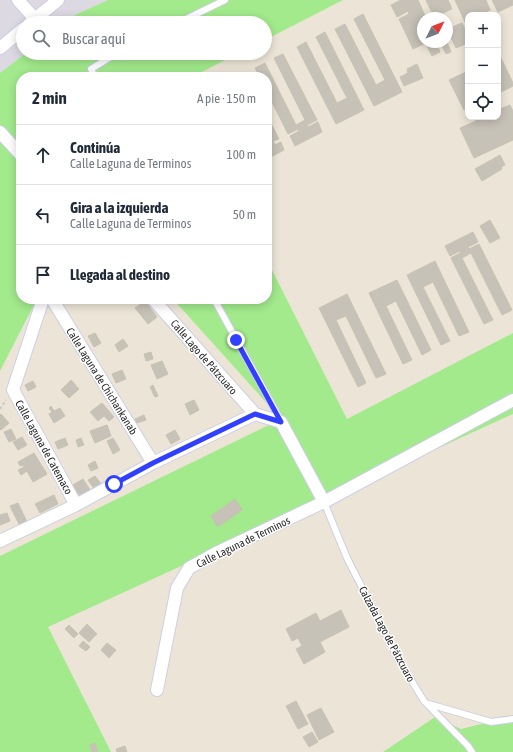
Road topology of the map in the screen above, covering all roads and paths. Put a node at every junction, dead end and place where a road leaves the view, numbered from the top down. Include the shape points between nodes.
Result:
1 (18, 0) edge
2 (58, 0) edge
3 (225, 0) edge
4 (29, 16) edge
5 (39, 16) edge
6 (192, 16) edge
7 (16, 35) edge
8 (0, 48) edge
9 (106, 60) edge
10 (92, 72) edge
11 (0, 132) edge
12 (16, 150) edge
13 (41, 304) edge
14 (55, 304) edge
15 (157, 304) edge
16 (217, 304) edge
17 (513, 400) edge
18 (255, 414) junction
19 (281, 422) junction
20 (153, 463) junction
21 (324, 502) junction
22 (76, 505) junction
23 (0, 541) edge
24 (157, 690) dead end
25 (427, 704) junction
26 (513, 719) edge
27 (472, 752) edge

1 - 4 street
2 - 5 street
3 - 6 lane
7 - 8 street
9 - 10 lane via 91,69
11 - 12 street
13 - 22 street, Calle Laguna de Catemaco via 13,390
14 - 20 street, Calle Laguna de Chichankanab
15 - 18 street, Calle Lago de Pátzcuaro
16 - 19 lane
17 - 21 street, Calle Laguna de Terminos
18 - 19 street
18 - 20 street
19 - 21 street
20 - 22 street
21 - 24 street, Calle Laguna de Terminos via 189,568 177,588
21 - 25 lane, Calzada Lago de Pátzcuaro via 347,558 382,627 400,662
22 - 23 street
25 - 26 lane via 491,722
25 - 27 lane, Calzada Lago de Pátzcuaro

